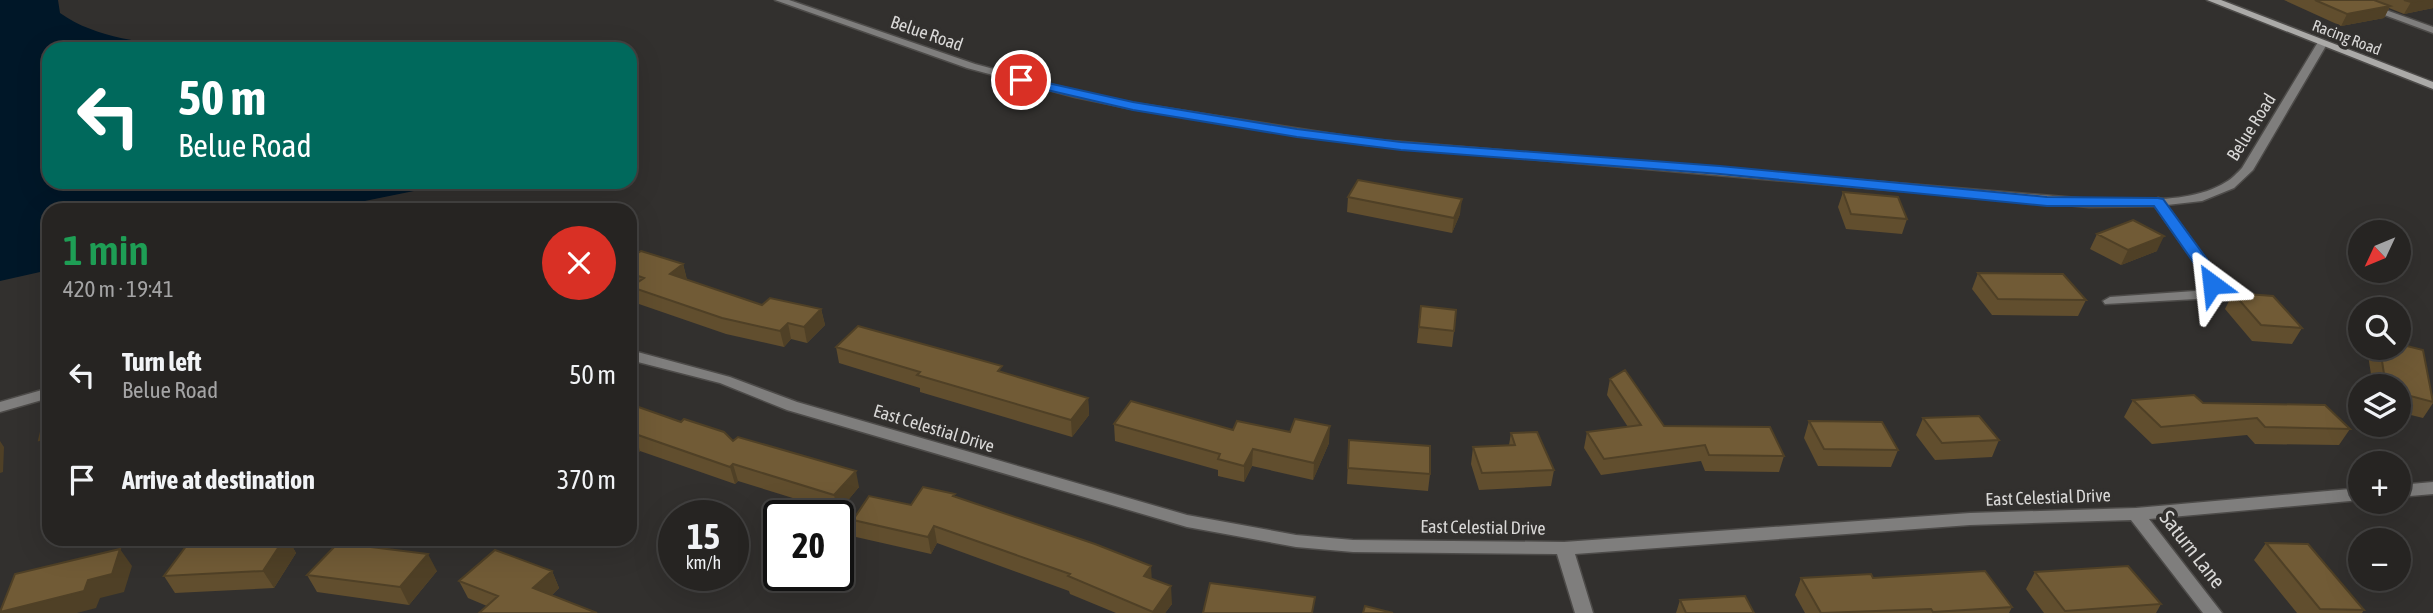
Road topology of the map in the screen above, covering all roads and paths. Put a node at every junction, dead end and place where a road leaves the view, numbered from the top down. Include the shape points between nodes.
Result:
1 (780, 0) edge
2 (2212, 0) edge
3 (2349, 0) edge
4 (2433, 30) edge
5 (2322, 44) junction
6 (2433, 86) edge
7 (2158, 202) junction
8 (2110, 301) dead end
9 (637, 357) edge
10 (42, 395) edge
11 (0, 407) edge
12 (2433, 488) edge
13 (2411, 490) edge
14 (2348, 495) edge
15 (2136, 514) junction
16 (1564, 548) junction
17 (1584, 613) edge
18 (2213, 613) edge

1 - 7 street, Belue Road via 1021,80 1133,106 1297,133 1494,155 1720,170 2047,201
2 - 5 street, Racing Road
3 - 4 street
5 - 6 street, Racing Road
5 - 7 street, Belue Road via 2239,178 2202,197
7 - 8 street via 2211,276 2212,284 2196,296
9 - 16 street, East Celestial Drive via 1187,521 1353,546
10 - 11 street
12 - 13 street
14 - 15 street, East Celestial Drive
15 - 16 street, East Celestial Drive via 1969,519
15 - 18 street, Saturn Lane
16 - 17 street

